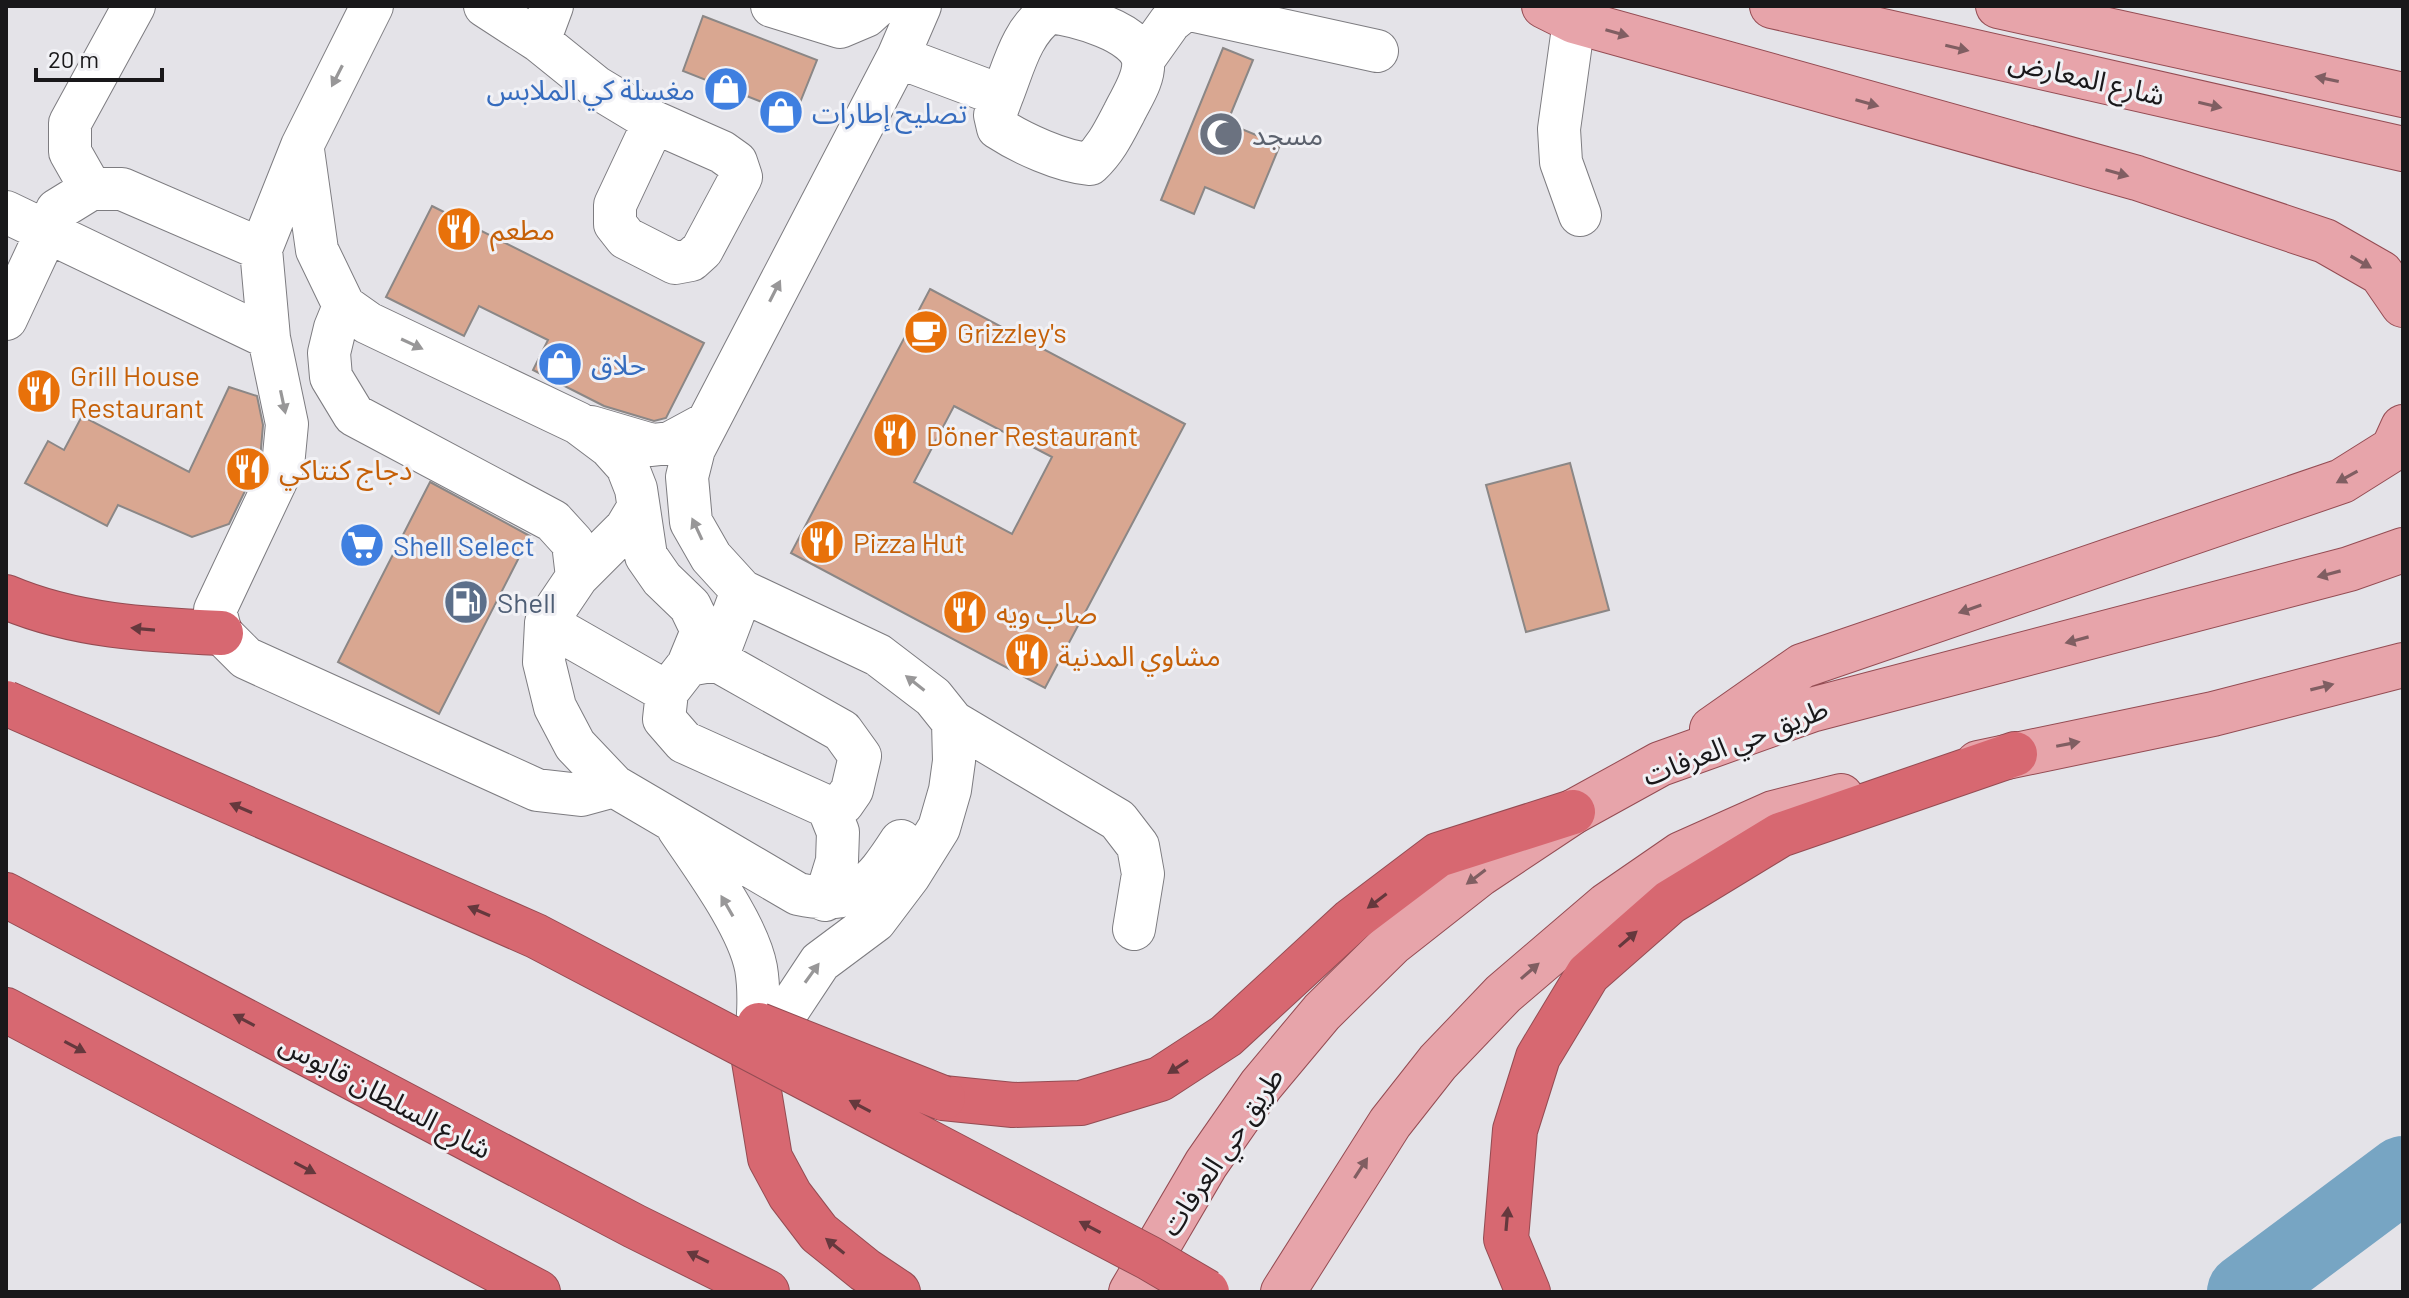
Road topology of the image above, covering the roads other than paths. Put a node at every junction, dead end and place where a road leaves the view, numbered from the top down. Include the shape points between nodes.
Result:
1 (134, 6) edge
2 (372, 6) edge
3 (485, 6) edge
4 (772, 6) edge
5 (877, 6) edge
6 (920, 6) edge
7 (1772, 6) edge
8 (1998, 6) edge
9 (1559, 13) edge
10 (545, 23) edge
11 (1377, 51) dead end
12 (898, 57) junction
13 (1143, 60) junction
14 (2403, 95) edge
15 (1002, 96) junction
16 (654, 122) dead end
17 (302, 146) junction
18 (2403, 149) edge
19 (91, 189) junction
20 (6, 212) edge
21 (1580, 215) dead end
22 (47, 231) junction
23 (261, 249) junction
24 (2403, 305) edge
25 (344, 306) junction
26 (6, 319) edge
27 (269, 338) junction
28 (578, 423) junction
29 (707, 423) junction
30 (2403, 427) edge
31 (638, 508) junction
32 (2403, 550) edge
33 (577, 577) junction
34 (742, 591) junction
35 (6, 597) edge
36 (546, 623) junction
37 (221, 633) junction
38 (2403, 665) edge
39 (690, 673) junction
40 (6, 703) edge
41 (953, 741) junction
42 (2015, 754) junction
43 (1660, 764) junction
44 (614, 786) junction
45 (828, 807) junction
46 (1573, 812) junction
47 (674, 823) junction
48 (6, 895) edge
49 (825, 900) junction
50 (1134, 929) dead end
51 (536, 936) junction
52 (6, 1010) edge
53 (754, 1061) junction
54 (1140, 1275) edge
55 (538, 1292) edge
56 (767, 1292) edge
57 (898, 1292) edge
58 (1207, 1292) edge
59 (1283, 1292) edge
60 (1528, 1292) edge

1 - 19 lane via 70,123 70,152
2 -> 17 lane
3 - 10 lane
4 - 5 lane via 840,27
6 - 12 lane
7 -> 18 main road, شارع المعارض
14 -> 8 main road, شارع المعارض
9 - 21 lane via 1561,162
9 -> 24 main road via 2137,178 2325,241 2381,273
10 - 16 lane via 596,87
11 - 13 lane via 1186,9
12 - 15 lane
29 -> 12 lane
13 - 15 lane via 1135,44 1097,24 1049,12 1026,35
13 - 15 lane via 1139,83 1103,152 1090,164 1076,163 998,128 995,115
17 - 23 lane
17 - 25 lane via 317,250
19 - 22 lane via 57,210
19 - 23 lane via 122,189
20 - 22 lane
22 - 26 lane
22 - 27 lane
23 - 27 lane
25 -> 28 lane via 368,323
25 - 33 lane via 329,353 331,377 354,415 553,521 573,543
27 -> 37 lane via 287,424 283,466 215,610
28 - 29 lane via 652,445 670,443
28 - 31 lane via 627,466
34 -> 29 lane via 711,557 691,522 687,477
30 -> 43 main road via 2393,449 2342,481 1802,666
31 - 33 lane via 626,528
31 - 39 lane via 646,556 690,606 702,631
32 -> 43 main road, طريق حي العرفات via 2335,573 1811,710
33 - 36 lane
34 - 39 lane
41 -> 34 lane via 933,697 878,655
37 -> 35 highway via 137,629 36,610
36 - 39 lane
36 - 44 lane via 544,662 555,707 575,745
37 - 44 lane via 246,658 537,790 581,795
42 -> 38 main road via 2213,714
39 - 45 lane via 664,719 684,742
39 - 45 lane via 842,731 860,756 852,790 843,803
51 -> 40 highway, bridge
41 - 49 lane via 879,875 849,895
41 - 50 lane via 1118,820 1138,846 1143,874
53 -> 41 lane via 820,962 875,921 939,828 950,790
59 -> 42 main road via 1390,1123 1438,1062 1503,994 1620,896 1681,854 1773,813
60 -> 42 highway via 1506,1239 1515,1130 1538,1057 1588,974 1670,902 1780,835
43 - 46 main road, طريق حي العرفات
44 - 47 lane
45 - 49 lane via 838,832 837,861
46 -> 51 highway, bridge via 1438,855 1352,920 1226,1036 1160,1079 1081,1103 1013,1105 943,1098
46 -> 54 main road, طريق حي العرفات via 1480,874 1391,944 1322,1012 1261,1085 1206,1164
47 - 49 lane via 798,894
53 -> 47 lane via 759,1004 755,965 711,877
56 -> 48 highway, شارع السلطان قابوس
54 -> 51 highway, bridge
52 -> 55 highway
57 -> 53 highway via 819,1233 790,1195 770,1158
54 - 58 highway, bridge

